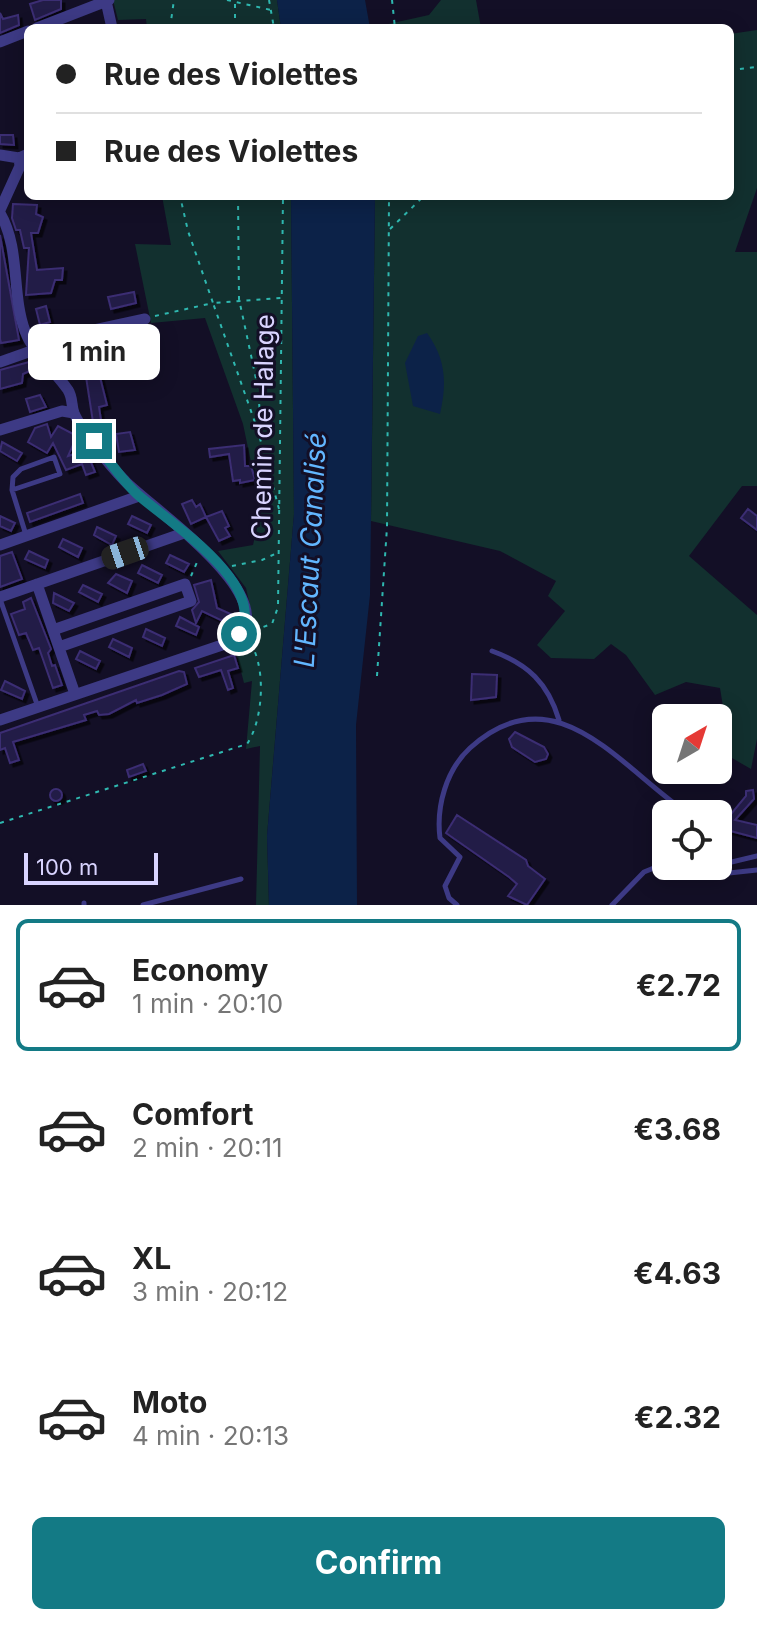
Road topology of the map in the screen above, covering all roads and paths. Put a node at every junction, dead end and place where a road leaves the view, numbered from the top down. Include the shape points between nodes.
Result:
1 (174, 0) edge
2 (227, 0) edge
3 (269, 0) edge
4 (392, 0) edge
5 (108, 1) edge
6 (236, 1) edge
7 (271, 10) junction
8 (48, 24) edge
9 (111, 24) edge
10 (171, 24) edge
11 (235, 24) edge
12 (273, 24) edge
13 (395, 24) edge
14 (24, 33) edge
15 (0, 42) edge
16 (757, 67) edge
17 (734, 70) edge
18 (0, 155) edge
19 (24, 156) edge
20 (181, 200) edge
21 (238, 200) edge
22 (283, 200) edge
23 (389, 200) edge
24 (420, 200) edge
25 (0, 211) edge
26 (389, 229) junction
27 (282, 298) junction
28 (239, 302) junction
29 (213, 303) junction
30 (145, 319) joint
31 (36, 349) junction
32 (0, 362) edge
33 (74, 413) junction
34 (0, 430) edge
35 (262, 448) junction
36 (12, 490) junction
37 (139, 496) junction
38 (280, 513) junction
39 (184, 533) junction
40 (27, 536) junction
41 (0, 545) edge
42 (204, 548) junction
43 (280, 552) junction
44 (223, 569) junction
45 (37, 584) junction
46 (185, 584) junction
47 (165, 591) junction
48 (0, 598) edge
49 (121, 607) junction
50 (171, 608) junction
51 (76, 622) junction
52 (127, 623) junction
53 (53, 630) junction
54 (241, 631) junction
55 (82, 639) junction
56 (59, 647) junction
57 (492, 651) dead end
58 (377, 676) dead end
59 (75, 694) junction
60 (38, 707) junction
61 (1, 718) edge
62 (559, 720) junction
63 (669, 800) edge
64 (0, 823) edge
65 (757, 856) edge
66 (732, 860) edge
67 (652, 869) edge
68 (757, 870) edge
69 (732, 873) edge
70 (241, 879) dead end
71 (143, 905) edge
72 (457, 905) edge
73 (612, 905) edge

1 - 10 path
2 - 6 path
3 - 7 path
4 - 13 path
5 - 8 street
5 - 9 street
6 - 7 path
6 - 11 path
7 - 12 path
14 - 15 street
16 - 17 path
18 - 19 street
19 - 25 street
20 - 29 path
21 - 28 path
22 - 27 path, Chemin de Halage
23 - 26 path
24 - 26 path
25 - 31 street via 13,248 24,330
26 - 58 path via 387,527
27 - 28 path
27 - 38 path, Chemin de Halage
28 - 29 path
28 - 35 path via 258,388
29 - 30 path
29 - 35 path
30 - 31 street
31 - 32 street
31 - 33 street via 71,396
33 - 34 street via 62,411
33 - 37 street
35 - 38 path
36 - 36 lane via 60,474 54,457 18,471
36 - 40 lane
37 - 39 street
37 - 40 street
38 - 43 path, Chemin de Halage
39 - 42 street
39 - 45 street
40 - 41 street
42 - 44 street
42 - 46 path
43 - 44 path
43 - 54 path, Chemin de Halage via 274,621 262,630
44 - 54 street via 245,608
45 - 48 street
45 - 53 street
46 - 47 street
46 - 50 street via 191,601
47 - 49 street
47 - 50 lane
48 - 60 lane
49 - 51 street
49 - 52 lane
50 - 52 street
51 - 53 street
51 - 55 lane
52 - 55 street
53 - 56 street
54 - 59 street via 228,643
54 - 64 path via 254,646 263,674 247,744
55 - 56 street
56 - 59 street
57 - 62 lane via 519,662 540,680
59 - 60 street
60 - 61 street
62 - 63 lane via 607,746
62 - 72 lane via 496,729 466,751 454,768 443,795 439,834 460,857 445,886
65 - 66 lane
67 - 73 lane
68 - 69 lane
70 - 71 lane

